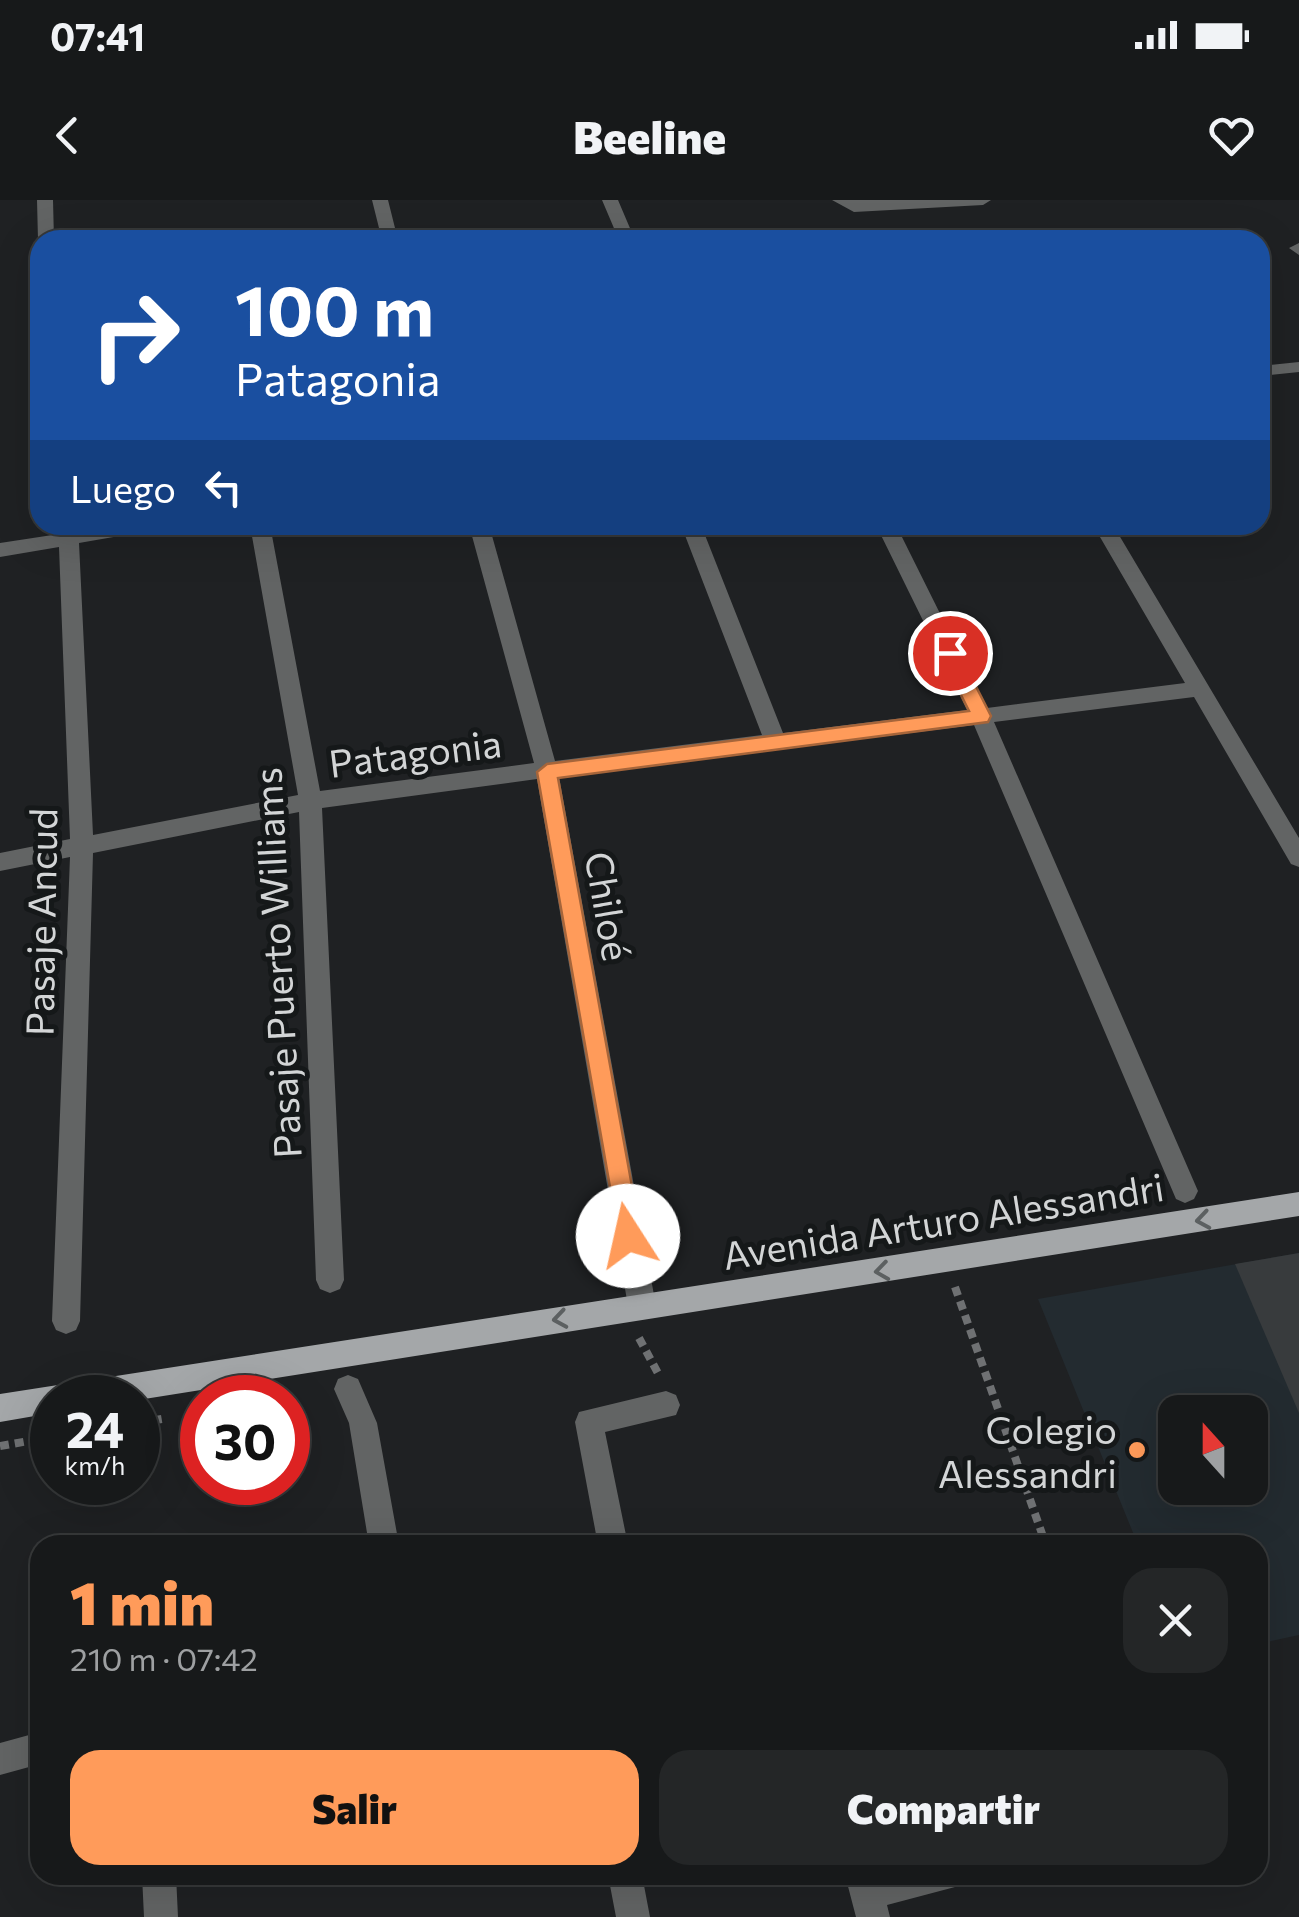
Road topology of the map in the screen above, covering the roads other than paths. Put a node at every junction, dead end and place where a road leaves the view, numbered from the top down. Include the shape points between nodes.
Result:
1 (45, 200) edge
2 (380, 200) edge
3 (610, 200) edge
4 (840, 200) edge
5 (983, 200) edge
6 (46, 230) edge
7 (387, 230) edge
8 (622, 230) edge
9 (1299, 368) edge
10 (1270, 371) edge
11 (51, 535) edge
12 (68, 535) edge
13 (262, 535) edge
14 (482, 535) edge
15 (695, 535) edge
16 (891, 535) edge
17 (1108, 535) edge
18 (0, 550) edge
19 (1200, 689) junction
20 (982, 716) junction
21 (776, 743) junction
22 (547, 772) junction
23 (310, 800) junction
24 (82, 848) junction
25 (1299, 858) edge
26 (0, 862) edge
27 (1185, 1190) dead end
28 (1299, 1204) edge
29 (330, 1280) dead end
30 (642, 1306) junction
31 (66, 1320) dead end
32 (160, 1383) edge
33 (348, 1389) dead end
34 (30, 1403) edge
35 (666, 1406) road end
36 (0, 1408) edge
37 (382, 1535) edge
38 (612, 1535) edge
39 (30, 1751) edge
40 (0, 1759) edge
41 (160, 1885) edge
42 (627, 1885) edge
43 (906, 1885) edge
44 (868, 1895) edge
45 (162, 1917) edge
46 (634, 1917) edge

1 - 6 street
2 - 7 street
3 - 8 street
4 - 5 street via 854,207
9 - 10 street
11 - 18 street
12 - 24 street, Pasaje Ancud
13 - 23 street, Pasaje Puerto Williams
14 - 22 street, Chiloé
15 - 21 street
16 - 20 street
17 - 19 street
19 - 20 street, Patagonia
19 - 25 street
20 - 21 street, Patagonia
20 - 27 street
21 - 22 street, Patagonia
22 - 23 street, Patagonia
22 - 30 street, Chiloé
23 - 24 street, Patagonia
23 - 29 street, Pasaje Puerto Williams
24 - 26 street, Patagonia
24 - 31 street, Pasaje Ancud
28 -> 30 main road, Avenida Arturo Alessandri
30 -> 32 main road, Avenida Arturo Alessandri
33 - 37 street via 363,1423
34 - 36 main road
35 - 38 street via 589,1422
39 - 40 street
41 - 45 street
42 - 46 street
43 - 44 street

